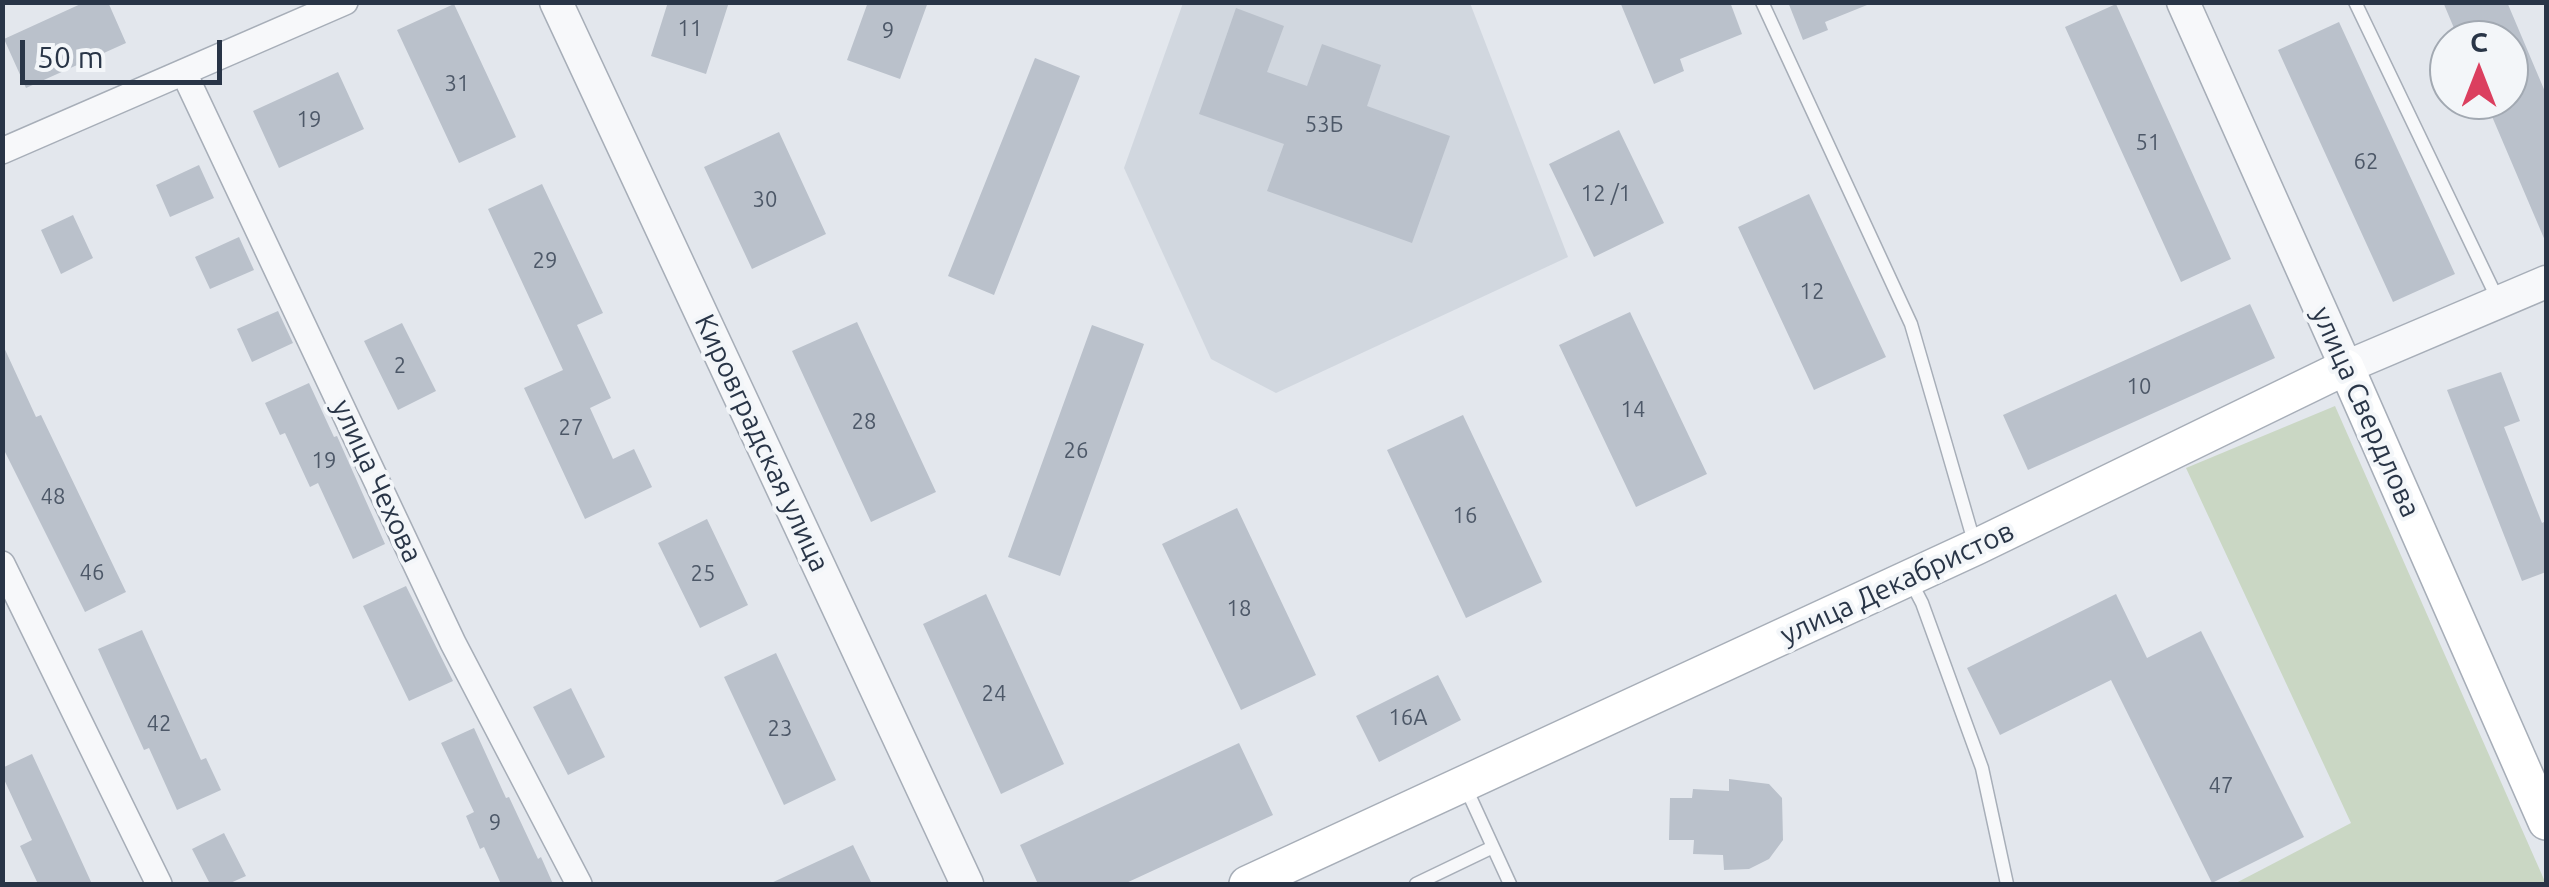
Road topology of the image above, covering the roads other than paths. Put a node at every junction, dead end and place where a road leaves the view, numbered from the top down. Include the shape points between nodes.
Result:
1 (345, 2) edge
2 (556, 2) edge
3 (1762, 2) edge
4 (2183, 2) edge
5 (2355, 2) edge
6 (184, 73) junction
7 (2, 151) edge
8 (2546, 282) edge
9 (2499, 302) junction
10 (2346, 367) junction
11 (1976, 547) junction
12 (2, 564) edge
13 (1909, 578) junction
14 (1464, 784) junction
15 (2546, 822) edge
16 (1492, 847) junction
17 (160, 884) edge
18 (580, 884) edge
19 (967, 884) edge
20 (1247, 884) edge
21 (1416, 884) edge
22 (1510, 884) edge
23 (2007, 884) edge

1 - 6 street
2 - 19 street, Кировградская улица
3 - 11 lane via 1911,324
4 - 10 street, улица Свердлова
5 - 9 lane
6 - 7 street
6 - 18 street, улица Чехова via 453,642
8 - 9 street, улица Декабристов
9 - 10 street, улица Декабристов
10 - 11 main road, улица Декабристов
10 - 15 main road, улица Свердлова
11 - 13 main road, улица Декабристов
12 - 17 street
13 - 14 main road, улица Декабристов
13 - 23 lane via 1982,768
14 - 16 lane
14 - 20 main road, улица Декабристов
16 - 21 lane
16 - 22 lane

